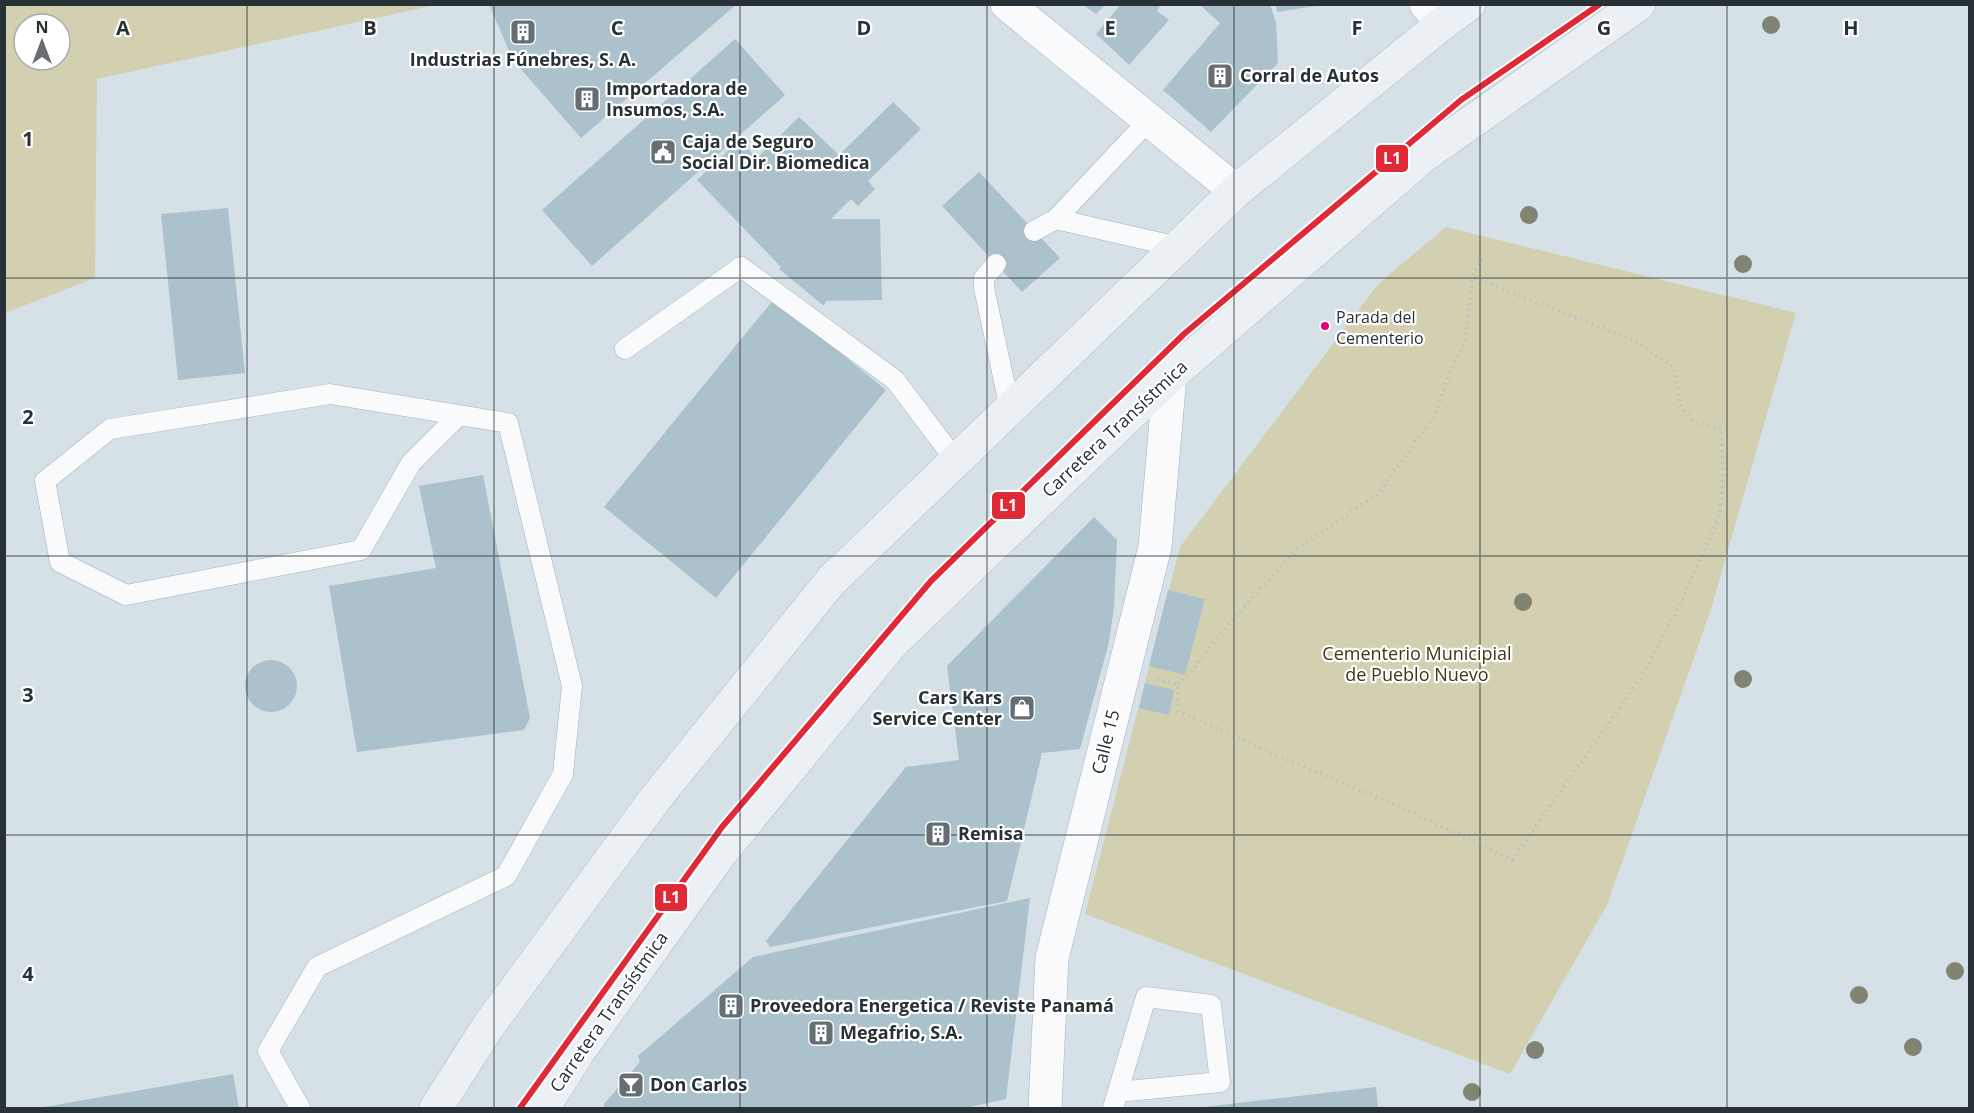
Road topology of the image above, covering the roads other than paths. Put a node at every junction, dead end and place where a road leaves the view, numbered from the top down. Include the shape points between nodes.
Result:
1 (1007, 4) edge
2 (1469, 4) edge
3 (1638, 4) edge
4 (1434, 14) edge
5 (1149, 120) junction
6 (1236, 191) junction
7 (1056, 219) junction
8 (1035, 231) dead end
9 (1178, 247) junction
10 (996, 264) dead end
11 (625, 349) dead end
12 (1170, 376) junction
13 (1010, 409) junction
14 (459, 415) junction
15 (957, 461) junction
16 (1116, 1100) edge
17 (300, 1108) edge
18 (435, 1108) edge
19 (543, 1108) edge
20 (1045, 1108) edge

1 - 5 street
2 - 4 main road
3 - 12 main road, Carretera Transístmica via 1422,157
4 - 6 main road
5 - 6 street
5 - 7 lane
6 - 9 main road
7 - 8 lane
7 - 9 lane
9 - 13 main road
10 - 13 lane via 984,278 984,288
11 - 15 lane via 741,267 895,380
12 - 19 main road, Carretera Transístmica via 892,643 720,854 579,1051
12 - 20 street, Calle 15 via 1155,547 1052,958
13 - 15 main road
14 - 14 lane via 330,394 111,429 45,481 60,562 126,595 362,550 411,463
14 - 17 lane via 508,423 573,686 563,774 506,876 317,967 268,1051
15 - 18 main road via 831,580 655,799 487,1028
16 - 16 lane via 1146,997 1211,1005 1220,1082

